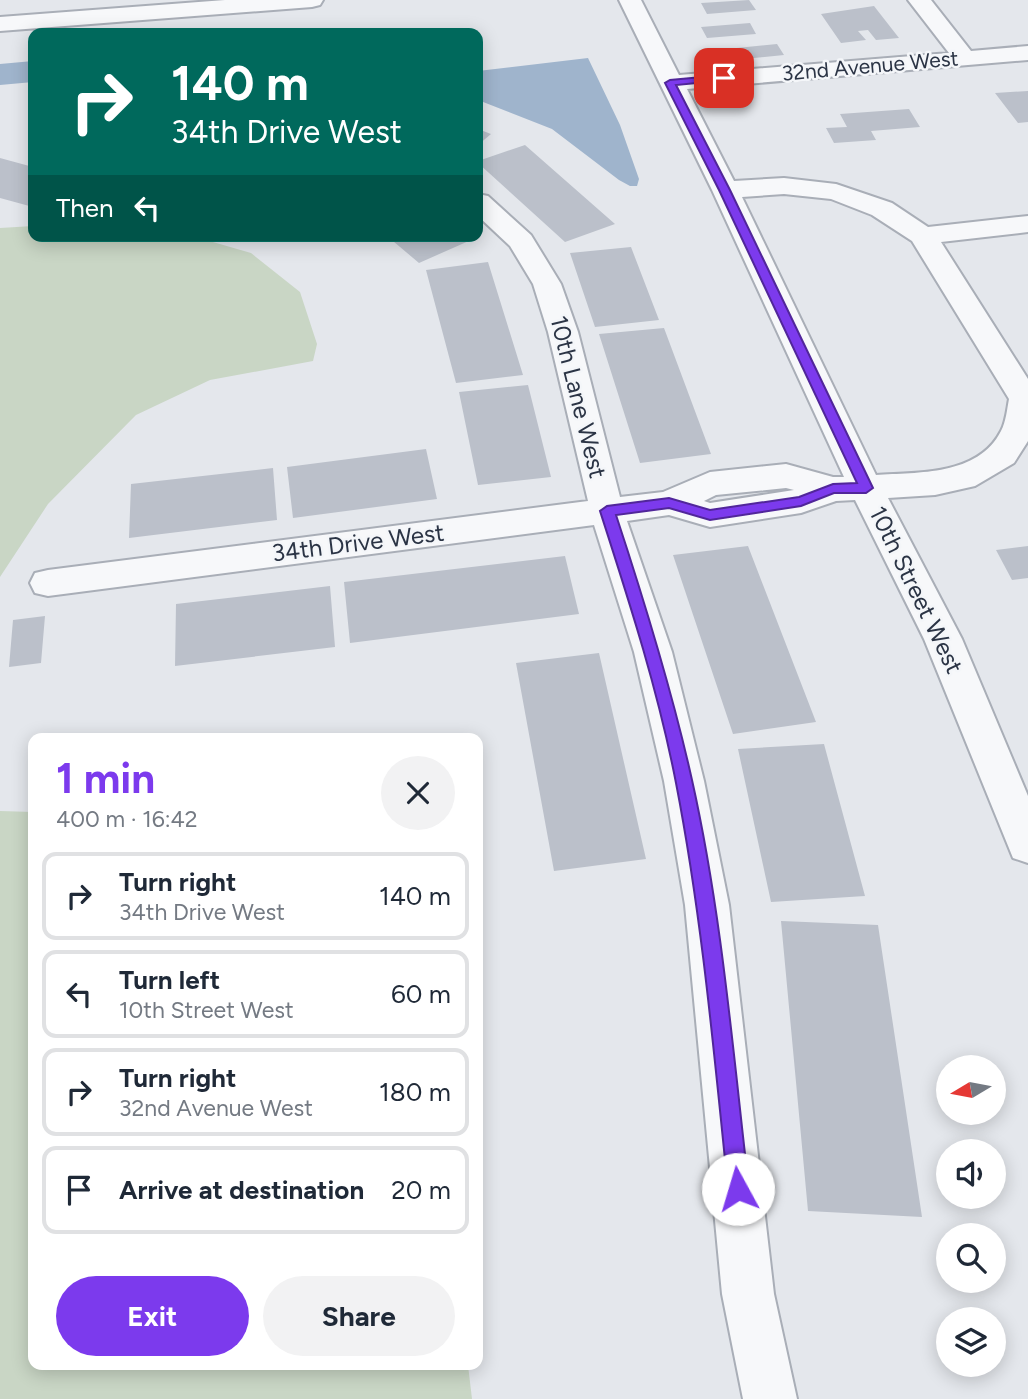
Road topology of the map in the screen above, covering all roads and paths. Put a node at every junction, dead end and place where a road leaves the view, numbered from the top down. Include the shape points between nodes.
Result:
1 (312, 0) edge
2 (630, 0) edge
3 (919, 0) edge
4 (0, 24) edge
5 (1028, 53) edge
6 (965, 58) junction
7 (670, 83) junction
8 (725, 190) junction
9 (483, 207) edge
10 (1028, 223) edge
11 (923, 236) junction
12 (1026, 399) edge
13 (850, 488) junction
14 (607, 511) junction
15 (48, 583) dead end
16 (1028, 845) edge
17 (770, 1399) edge

1 - 4 street
2 - 7 street, 10th Street West
3 - 6 street
5 - 6 street, 32nd Avenue West
6 - 7 street, 32nd Avenue West
7 - 8 street, 10th Street West
8 - 11 street via 784,186 836,192 882,209
8 - 13 street, 10th Street West
9 - 14 street, 10th Lane West via 521,241 547,284
10 - 11 street
11 - 12 street
12 - 13 street, 34th Drive West via 1018,430 1002,455 963,478
13 - 14 street, 34th Drive West via 710,515 669,503
13 - 16 street, 10th Street West via 943,639
14 - 15 street, 34th Drive West
14 - 17 street, 10th Lane West via 653,652 686,793 712,947 748,1294

